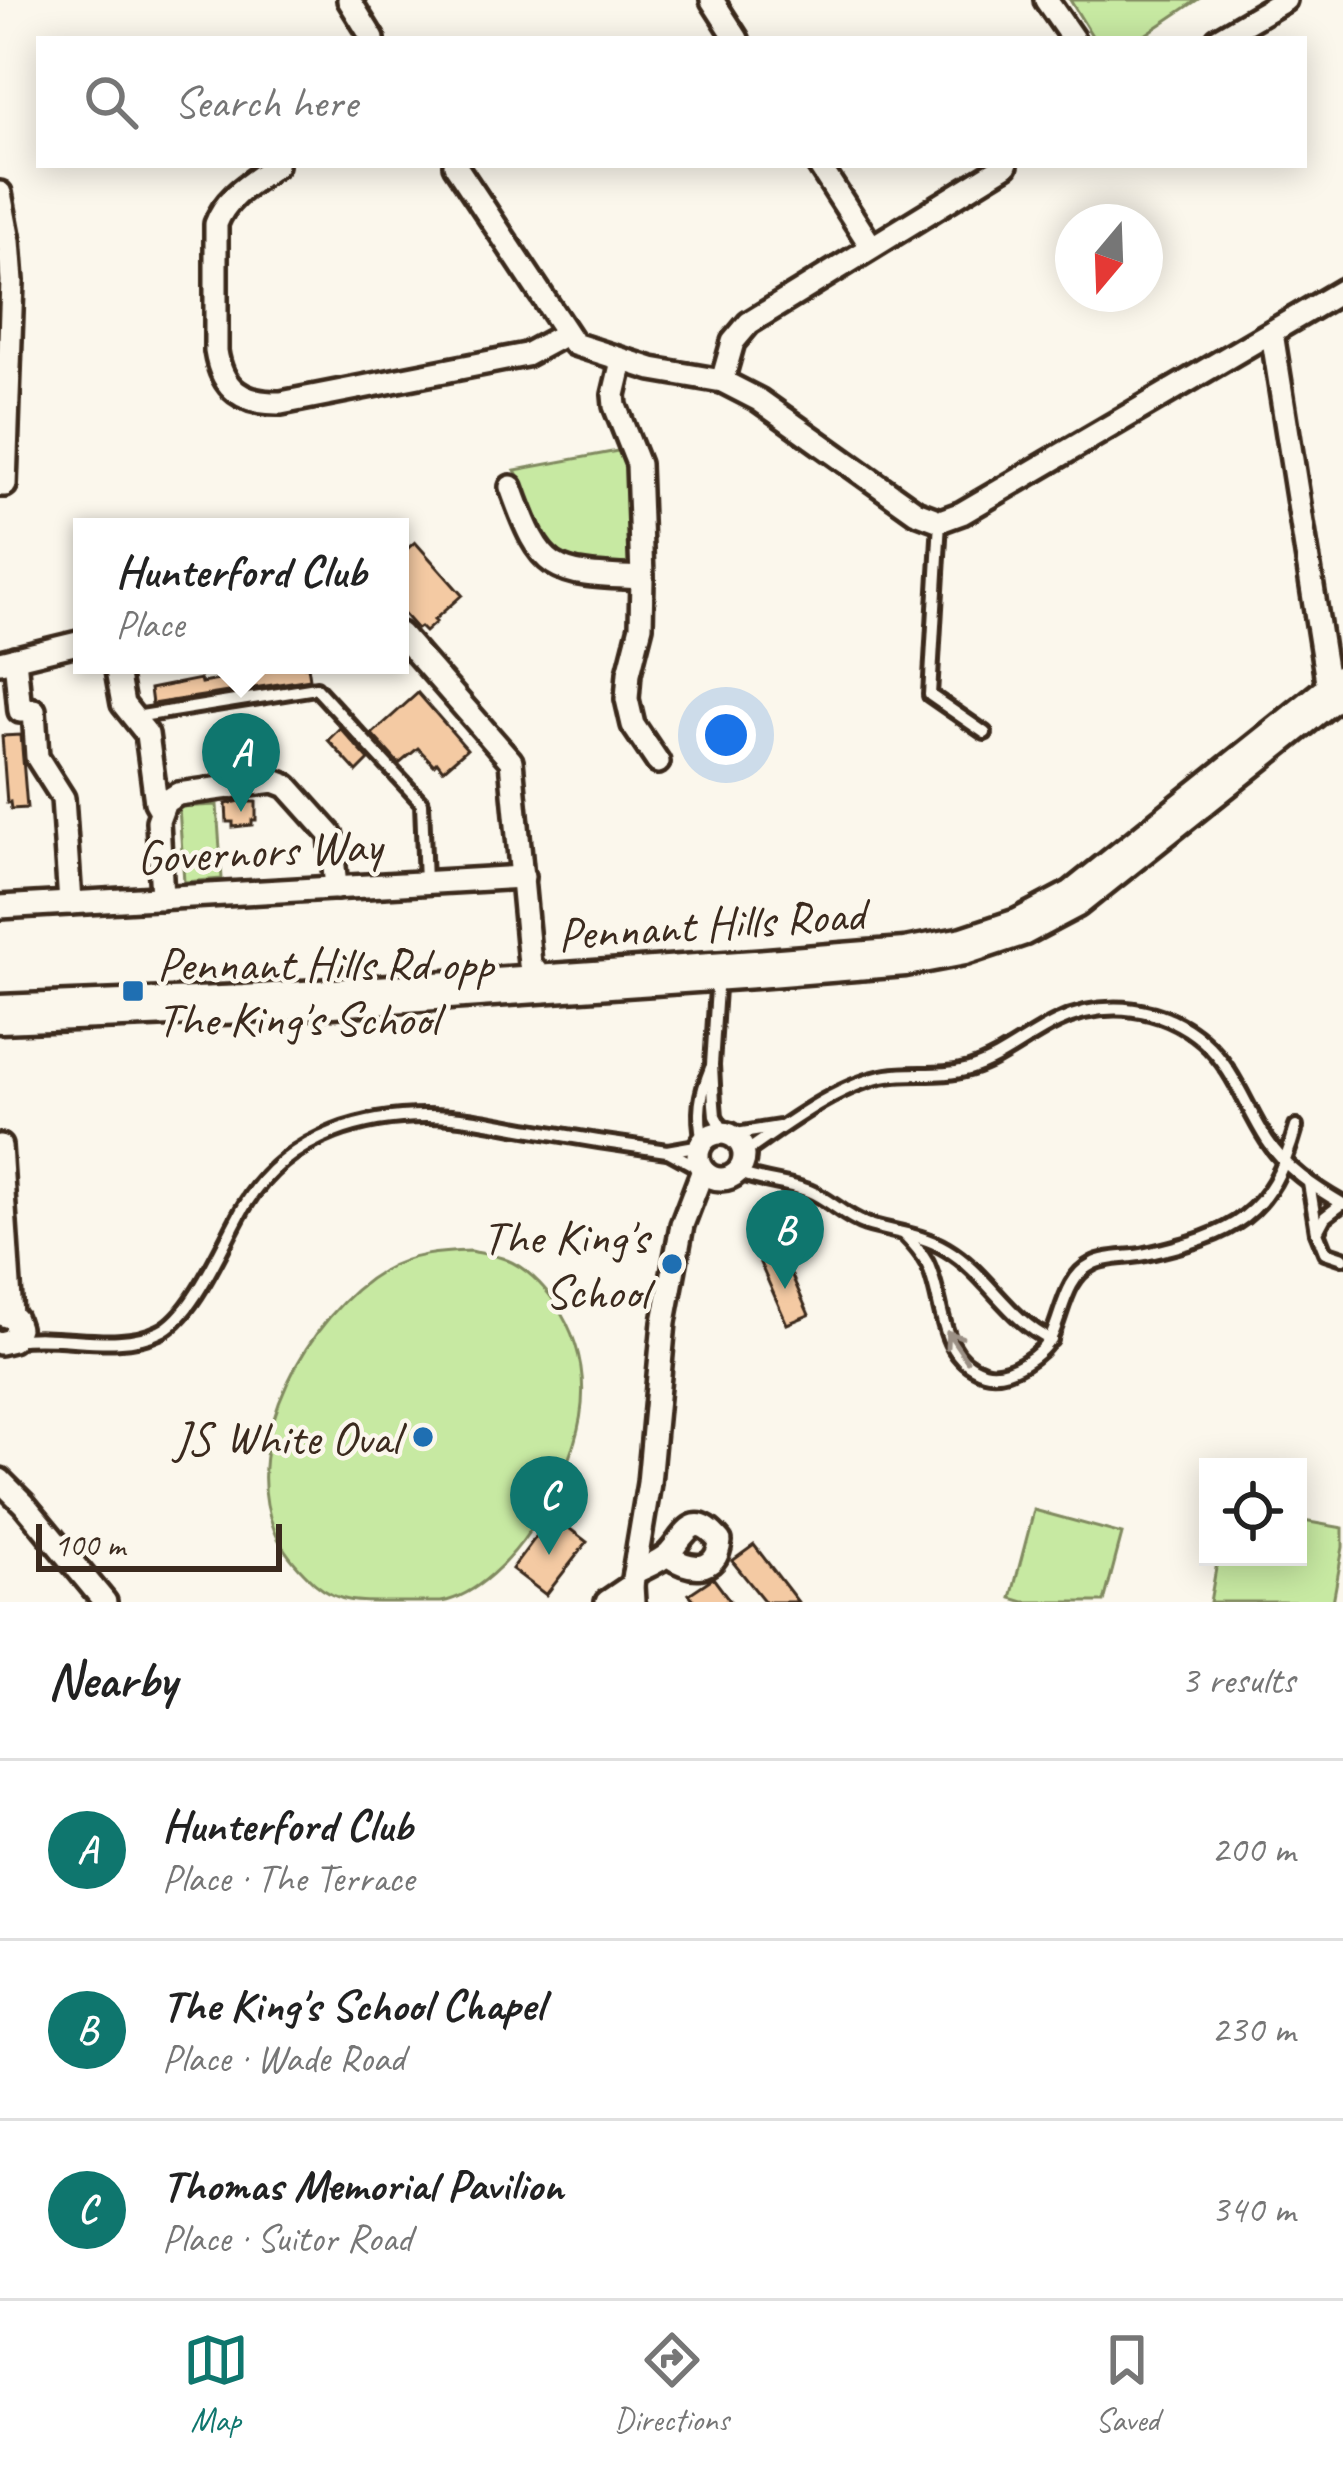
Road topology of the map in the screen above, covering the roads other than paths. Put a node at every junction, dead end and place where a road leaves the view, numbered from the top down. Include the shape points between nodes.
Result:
1 (349, 0) edge
2 (712, 0) edge
3 (1046, 0) edge
4 (1285, 0) edge
5 (371, 36) edge
6 (735, 36) edge
7 (1071, 36) edge
8 (1223, 36) edge
9 (457, 168) edge
10 (821, 168) edge
11 (1001, 168) edge
12 (247, 174) edge
13 (0, 193) edge
14 (872, 246) junction
15 (1343, 290) edge
16 (1272, 333) junction
17 (566, 334) junction
18 (5, 347) edge
19 (622, 361) junction
20 (722, 381) junction
21 (0, 485) edge
22 (511, 487) dead end
23 (940, 521) junction
24 (642, 578) junction
25 (73, 644) edge
26 (409, 644) edge
27 (8, 660) edge
28 (118, 674) edge
29 (1339, 694) edge
30 (135, 717) junction
31 (985, 733) dead end
32 (658, 762) dead end
33 (160, 809) junction
34 (523, 877) junction
35 (425, 883) junction
36 (336, 888) junction
37 (162, 898) junction
38 (70, 903) junction
39 (0, 907) edge
40 (538, 973) junction
41 (716, 988) junction
42 (0, 1014) edge
43 (0, 1036) edge
44 (712, 1065) junction
45 (783, 1126) junction
46 (1296, 1127) dead end
47 (702, 1143) junction
48 (0, 1146) edge
49 (667, 1151) junction
50 (723, 1159) junction
51 (1286, 1163) junction
52 (1309, 1184) junction
53 (1342, 1204) edge
54 (1317, 1232) junction
55 (904, 1234) junction
56 (1343, 1258) edge
57 (4, 1275) edge
58 (6, 1332) edge
59 (1051, 1340) junction
60 (0, 1480) edge
61 (667, 1555) dead end
62 (633, 1587) edge
63 (105, 1602) edge
64 (608, 1602) edge

1 - 5 street
2 - 6 street
3 - 7 street
4 - 8 street
9 - 17 street
10 - 14 street
11 - 14 street
12 - 17 street via 215,232 215,351 224,380 245,397 281,403 526,355
13 - 18 street via 12,281
14 - 20 street via 749,323 733,342
15 - 16 street
16 - 23 street
16 - 29 street
17 - 19 street via 578,347
18 - 21 street
19 - 20 street
19 - 24 street via 615,406 638,464
20 - 23 street
22 - 24 street via 545,558 581,575
23 - 31 lane via 930,694
24 - 32 street via 627,699 633,725
25 - 27 street
26 - 34 street via 511,761
27 - 38 street via 20,711 34,710 37,757 63,798
28 - 30 street via 123,704
29 - 40 highway, Pennant Hills Road via 1074,899 989,939 905,957
29 - 41 highway, Pennant Hills Road via 1138,874 1039,938 923,973
30 - 33 street via 147,734
30 - 35 lane via 316,688 422,803
33 - 36 street via 178,794 287,786 331,835
33 - 37 street
34 - 35 street, Governors Way
34 - 40 street
35 - 36 street, Governors Way
36 - 37 street, Governors Way
37 - 38 street, Governors Way
38 - 39 street, Governors Way
40 - 42 highway, Pennant Hills Road via 245,1004
41 - 43 highway, Pennant Hills Road
41 - 44 lane
44 - 47 lane via 697,1115
44 - 50 lane
45 - 50 lane
45 - 50 lane
45 - 51 lane via 866,1081 970,1069 1055,1022 1110,1008 1158,1015 1200,1038
46 - 51 lane
47 - 49 lane
47 - 50 street via 698,1157
48 - 57 street
49 - 50 lane
49 - 58 lane via 451,1117 387,1117 335,1129 287,1155 248,1200 188,1305 162,1332 117,1341
50 - 55 lane via 752,1178 800,1187 859,1222
50 - 62 street via 687,1208 664,1322
51 - 52 lane
51 - 59 lane via 1258,1208 1233,1225 1186,1244 1094,1262 1076,1278
52 - 53 lane
52 - 54 lane
53 - 54 lane
54 - 56 lane via 1325,1252
55 - 59 lane via 953,1253 1015,1317
59 -> 55 lane via 1009,1372 979,1370 960,1358 927,1263
57 - 58 street
60 - 63 street
61 - 62 street
62 - 64 street

